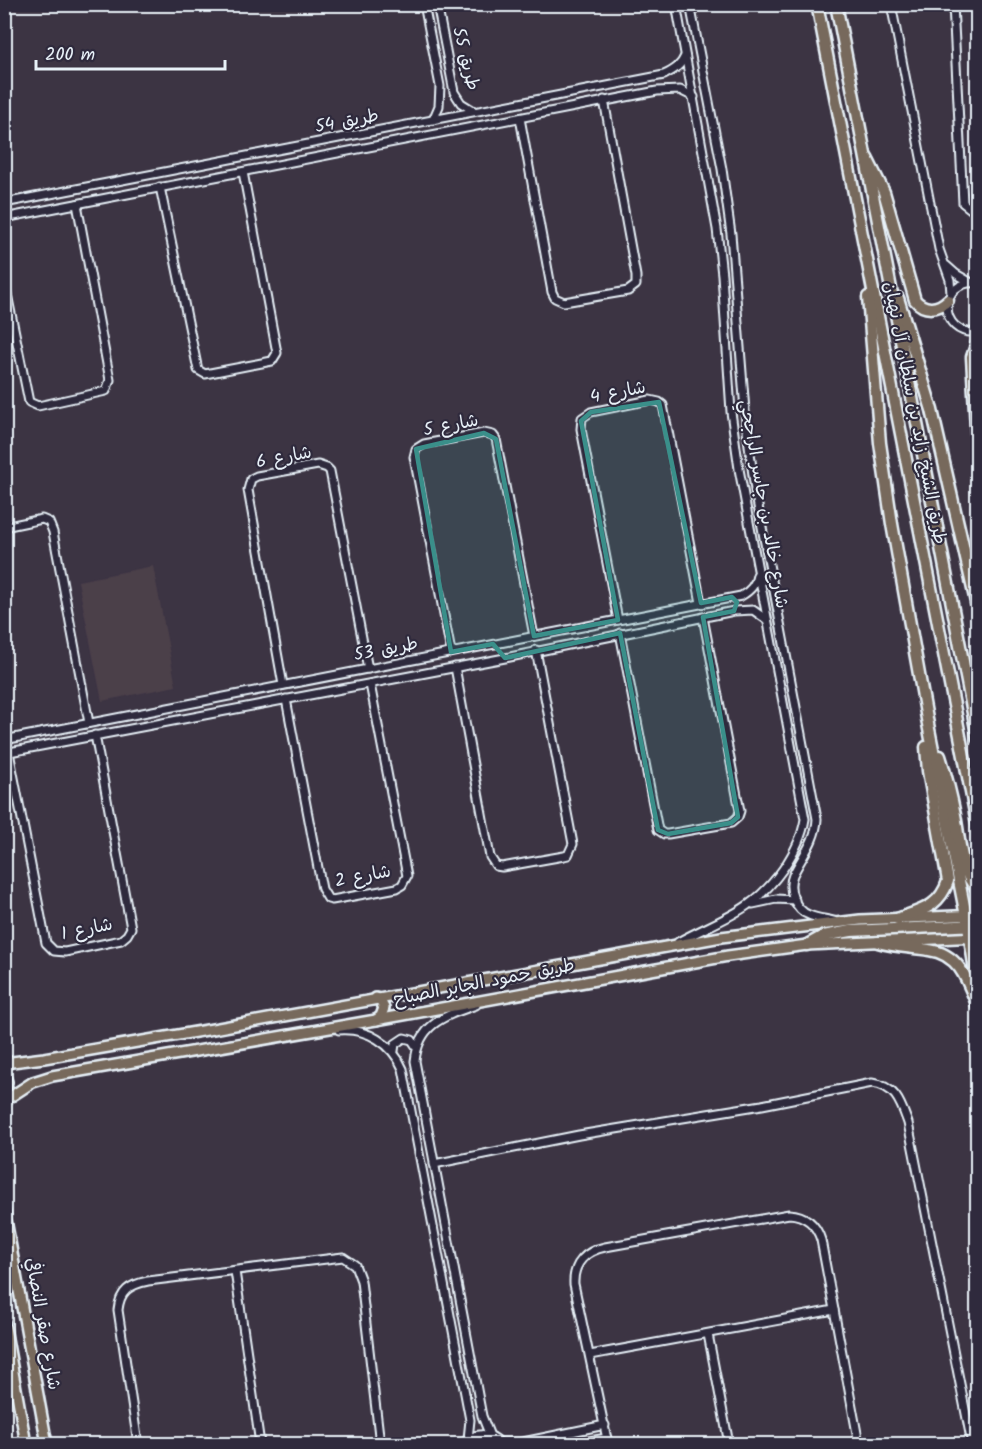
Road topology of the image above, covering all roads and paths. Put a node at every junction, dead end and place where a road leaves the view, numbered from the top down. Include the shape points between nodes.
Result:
1 (424, 4) edge
2 (437, 4) edge
3 (676, 4) edge
4 (690, 4) edge
5 (817, 4) edge
6 (836, 4) edge
7 (891, 4) edge
8 (953, 4) edge
9 (686, 53) junction
10 (655, 77) junction
11 (452, 85) junction
12 (440, 86) junction
13 (657, 91) junction
14 (694, 97) junction
15 (604, 100) junction
16 (476, 111) junction
17 (520, 118) junction
18 (433, 120) junction
19 (863, 152) junction
20 (209, 164) junction
21 (189, 168) junction
22 (243, 172) junction
23 (211, 178) junction
24 (192, 182) junction
25 (160, 188) junction
26 (29, 198) junction
27 (4, 203) edge
28 (77, 204) junction
29 (978, 210) edge
30 (30, 213) junction
31 (4, 218) edge
32 (717, 229) junction
33 (731, 234) junction
34 (882, 248) junction
35 (865, 252) junction
36 (946, 264) junction
37 (735, 274) junction
38 (722, 275) junction
39 (4, 279) edge
40 (974, 283) edge
41 (950, 297) junction
42 (978, 332) edge
43 (978, 340) edge
44 (746, 423) junction
45 (732, 426) junction
46 (978, 465) edge
47 (4, 526) edge
48 (758, 569) junction
49 (732, 597) junction
50 (701, 603) junction
51 (734, 611) junction
52 (978, 611) edge
53 (703, 617) junction
54 (618, 620) junction
55 (767, 620) junction
56 (620, 633) junction
57 (534, 636) junction
58 (502, 642) junction
59 (480, 647) junction
60 (536, 650) junction
61 (451, 652) junction
62 (505, 658) junction
63 (484, 662) junction
64 (455, 667) junction
65 (368, 669) junction
66 (370, 684) junction
67 (283, 685) junction
68 (286, 699) junction
69 (155, 710) junction
70 (137, 714) junction
71 (927, 719) junction
72 (90, 723) junction
73 (158, 723) junction
74 (138, 726) junction
75 (95, 735) junction
76 (5, 737) edge
77 (978, 739) edge
78 (7, 752) edge
79 (795, 765) junction
80 (808, 765) junction
81 (978, 828) edge
82 (978, 890) edge
83 (795, 900) junction
84 (750, 905) junction
85 (978, 915) edge
86 (897, 918) junction
87 (839, 922) junction
88 (973, 929) edge
89 (878, 942) junction
90 (674, 945) junction
91 (807, 945) junction
92 (978, 989) edge
93 (498, 997) junction
94 (376, 998) junction
95 (978, 1008) edge
96 (376, 1020) junction
97 (265, 1039) junction
98 (416, 1046) junction
99 (394, 1051) junction
100 (4, 1063) edge
101 (4, 1074) edge
102 (4, 1100) edge
103 (434, 1164) junction
104 (4, 1209) edge
105 (235, 1271) junction
106 (834, 1310) junction
107 (4, 1322) edge
108 (708, 1334) junction
109 (590, 1355) junction
110 (604, 1425) junction
111 (490, 1436) junction
112 (465, 1442) edge
113 (608, 1442) edge
114 (730, 1443) edge
115 (26, 1444) edge
116 (46, 1444) edge
117 (138, 1444) edge
118 (260, 1444) edge
119 (380, 1444) edge
120 (500, 1444) edge
121 (571, 1444) edge
122 (859, 1444) edge
123 (972, 1444) edge

1 - 12 street, طريق 55
2 - 11 street, طريق 55
3 - 9 street, شارع خالد بن جاسر الراجحي
4 - 33 street, شارع خالد بن جاسر الراجحي
5 - 35 highway, طريق الشيخ زايد بن سلطان آل نهيان
6 - 19 highway, طريق الشيخ زايد بن سلطان آل نهيان
7 - 36 street via 939,249
8 - 29 street via 963,203
9 - 10 street, طريق 54 via 677,68
9 - 14 street, شارع خالد بن جاسر الراجحي
10 - 13 street via 660,82
10 - 16 street, طريق 54
11 - 12 street via 448,89
11 - 16 street, طريق 55 via 461,104
12 - 18 street, طريق 55 via 439,106
13 - 14 street, طريق 54 via 680,90
13 - 15 street, طريق 54
14 - 32 street, شارع خالد بن جاسر الراجحي
15 - 17 street, طريق 54
15 - 17 street via 636,276 636,285 628,291 564,302 555,298
16 - 18 street, طريق 54
17 - 22 street, طريق 54
18 - 20 street, طريق 54
19 - 34 highway, طريق الشيخ زايد بن سلطان آل نهيان
19 - 41 highway via 885,192 915,300 931,308 940,307
20 - 21 street, طريق 54
20 - 23 street via 206,173
21 - 24 street via 195,172
21 - 26 street, طريق 54
22 - 23 street, طريق 54
22 - 25 street via 277,353 272,361 205,374 198,370
23 - 24 street, طريق 54
24 - 25 street, طريق 54
25 - 28 street, طريق 54
26 - 27 street, طريق 54
26 - 30 street via 25,204
28 - 30 street, طريق 54
28 - 39 street via 110,380 106,391 38,406 29,402
30 - 31 street, طريق 54
32 - 33 street via 723,239
32 - 38 street, شارع خالد بن جاسر الراجحي
33 - 37 street, شارع خالد بن جاسر الراجحي
34 - 52 highway via 932,410
34 - 77 highway, طريق الشيخ زايد بن سلطان آل نهيان
35 - 71 highway via 880,443
35 - 81 highway, طريق الشيخ زايد بن سلطان آل نهيان
36 - 40 street
36 - 41 street
37 - 38 street via 727,271
37 - 44 street, شارع خالد بن جاسر الراجحي
38 - 45 street, شارع خالد بن جاسر الراجحي
40 - 41 street via 958,287
41 - 42 street via 948,313 954,325 964,332
43 - 46 highway via 972,363
44 - 45 street via 739,418
44 - 80 street, شارع خالد بن جاسر الراجحي via 755,490
45 - 48 street, شارع خالد بن جاسر الراجحي
47 - 72 street via 42,519 49,522
48 - 49 street, طريق 53 via 749,591
48 - 55 street, شارع خالد بن جاسر الراجحي
49 - 50 street, طريق 53
49 - 51 street via 737,602
50 - 54 street, طريق 53
50 - 54 street, شارع 4 via 663,405 650,400 601,410 585,415 580,429
51 - 53 street, طريق 53
51 - 55 street, طريق 53 via 753,610
53 - 56 street, طريق 53
53 - 56 street via 740,811 731,823 668,834 658,830
54 - 57 street, طريق 53
55 - 79 street, شارع خالد بن جاسر الراجحي
56 - 60 street, طريق 53
57 - 58 street, طريق 53
57 - 61 street, شارع 5 via 496,439 484,433 434,442 418,447 414,457
58 - 59 street, طريق 53
58 - 62 street via 497,651
59 - 61 street, طريق 53
59 - 63 street via 488,652
60 - 62 street, طريق 53
60 - 64 street via 573,844 564,856 502,867 496,866 490,857
61 - 65 street, طريق 53
62 - 63 street, طريق 53
63 - 64 street, طريق 53
64 - 66 street, طريق 53
65 - 67 street, طريق 53
65 - 67 street, شارع 6 via 330,471 318,465 267,474 251,479 248,490
66 - 68 street, طريق 53
66 - 68 street, شارع 2 via 407,876 397,888 332,900 321,889
67 - 69 street, طريق 53
68 - 73 street, طريق 53
69 - 70 street, طريق 53
69 - 73 street via 153,717
70 - 72 street, طريق 53
70 - 74 street via 142,720
71 - 82 highway via 943,764 965,868 970,883
71 - 86 highway via 928,771 948,881 936,903
71 - 88 highway
72 - 76 street, طريق 53
73 - 74 street, طريق 53
74 - 75 street, طريق 53
75 - 78 street, طريق 53
75 - 78 street, شارع 1 via 131,928 121,940 65,952 54,951 46,943
79 - 80 street via 803,772
79 - 84 street, شارع خالد بن جاسر الراجحي via 805,819 802,834 770,888
80 - 83 street, شارع خالد بن جاسر الراجحي via 817,830 792,876
83 - 84 street via 776,899
83 - 87 street via 806,914
84 - 90 street, شارع خالد بن جاسر الراجحي
85 - 88 main road, طريق حمود الجابر الصباح
86 - 87 main road, طريق حمود الجابر الصباح
86 - 88 main road, طريق حمود الجابر الصباح
87 - 90 main road, طريق حمود الجابر الصباح
88 - 89 main road, طريق حمود الجابر الصباح
88 - 91 highway via 851,931 823,936
88 - 92 highway
89 - 91 main road, طريق حمود الجابر الصباح
89 - 95 highway via 940,952 954,960 968,981
90 - 94 main road, طريق حمود الجابر الصباح
91 - 93 main road, طريق حمود الجابر الصباح
93 - 96 main road, طريق حمود الجابر الصباح
93 - 98 street via 440,1020 421,1036
94 - 96 main road via 384,1008
94 - 100 main road, طريق حمود الجابر الصباح
96 - 97 main road, طريق حمود الجابر الصباح
97 - 99 street via 350,1029 375,1037
97 - 102 main road, طريق حمود الجابر الصباح via 52,1077 33,1082
98 - 99 street via 408,1038 401,1039
98 - 103 street via 416,1073
99 - 112 street via 403,1069 470,1420
101 - 102 main road
103 - 111 street via 482,1416
103 - 123 street via 860,1085 887,1087 900,1100 908,1124
104 - 116 main road, شارع صقر النصافي
105 - 117 street via 147,1281 123,1292 118,1310
105 - 118 street
105 - 119 street via 343,1257 355,1265 361,1281
106 - 108 street
106 - 109 street via 819,1234 811,1221 796,1215 605,1247 586,1255 577,1264 574,1278
106 - 122 street
107 - 115 main road, شارع صقر النصافي
108 - 109 street
108 - 114 street
109 - 110 street
110 - 113 street
110 - 120 street
111 - 112 street via 475,1435
111 - 120 street
113 - 121 street

